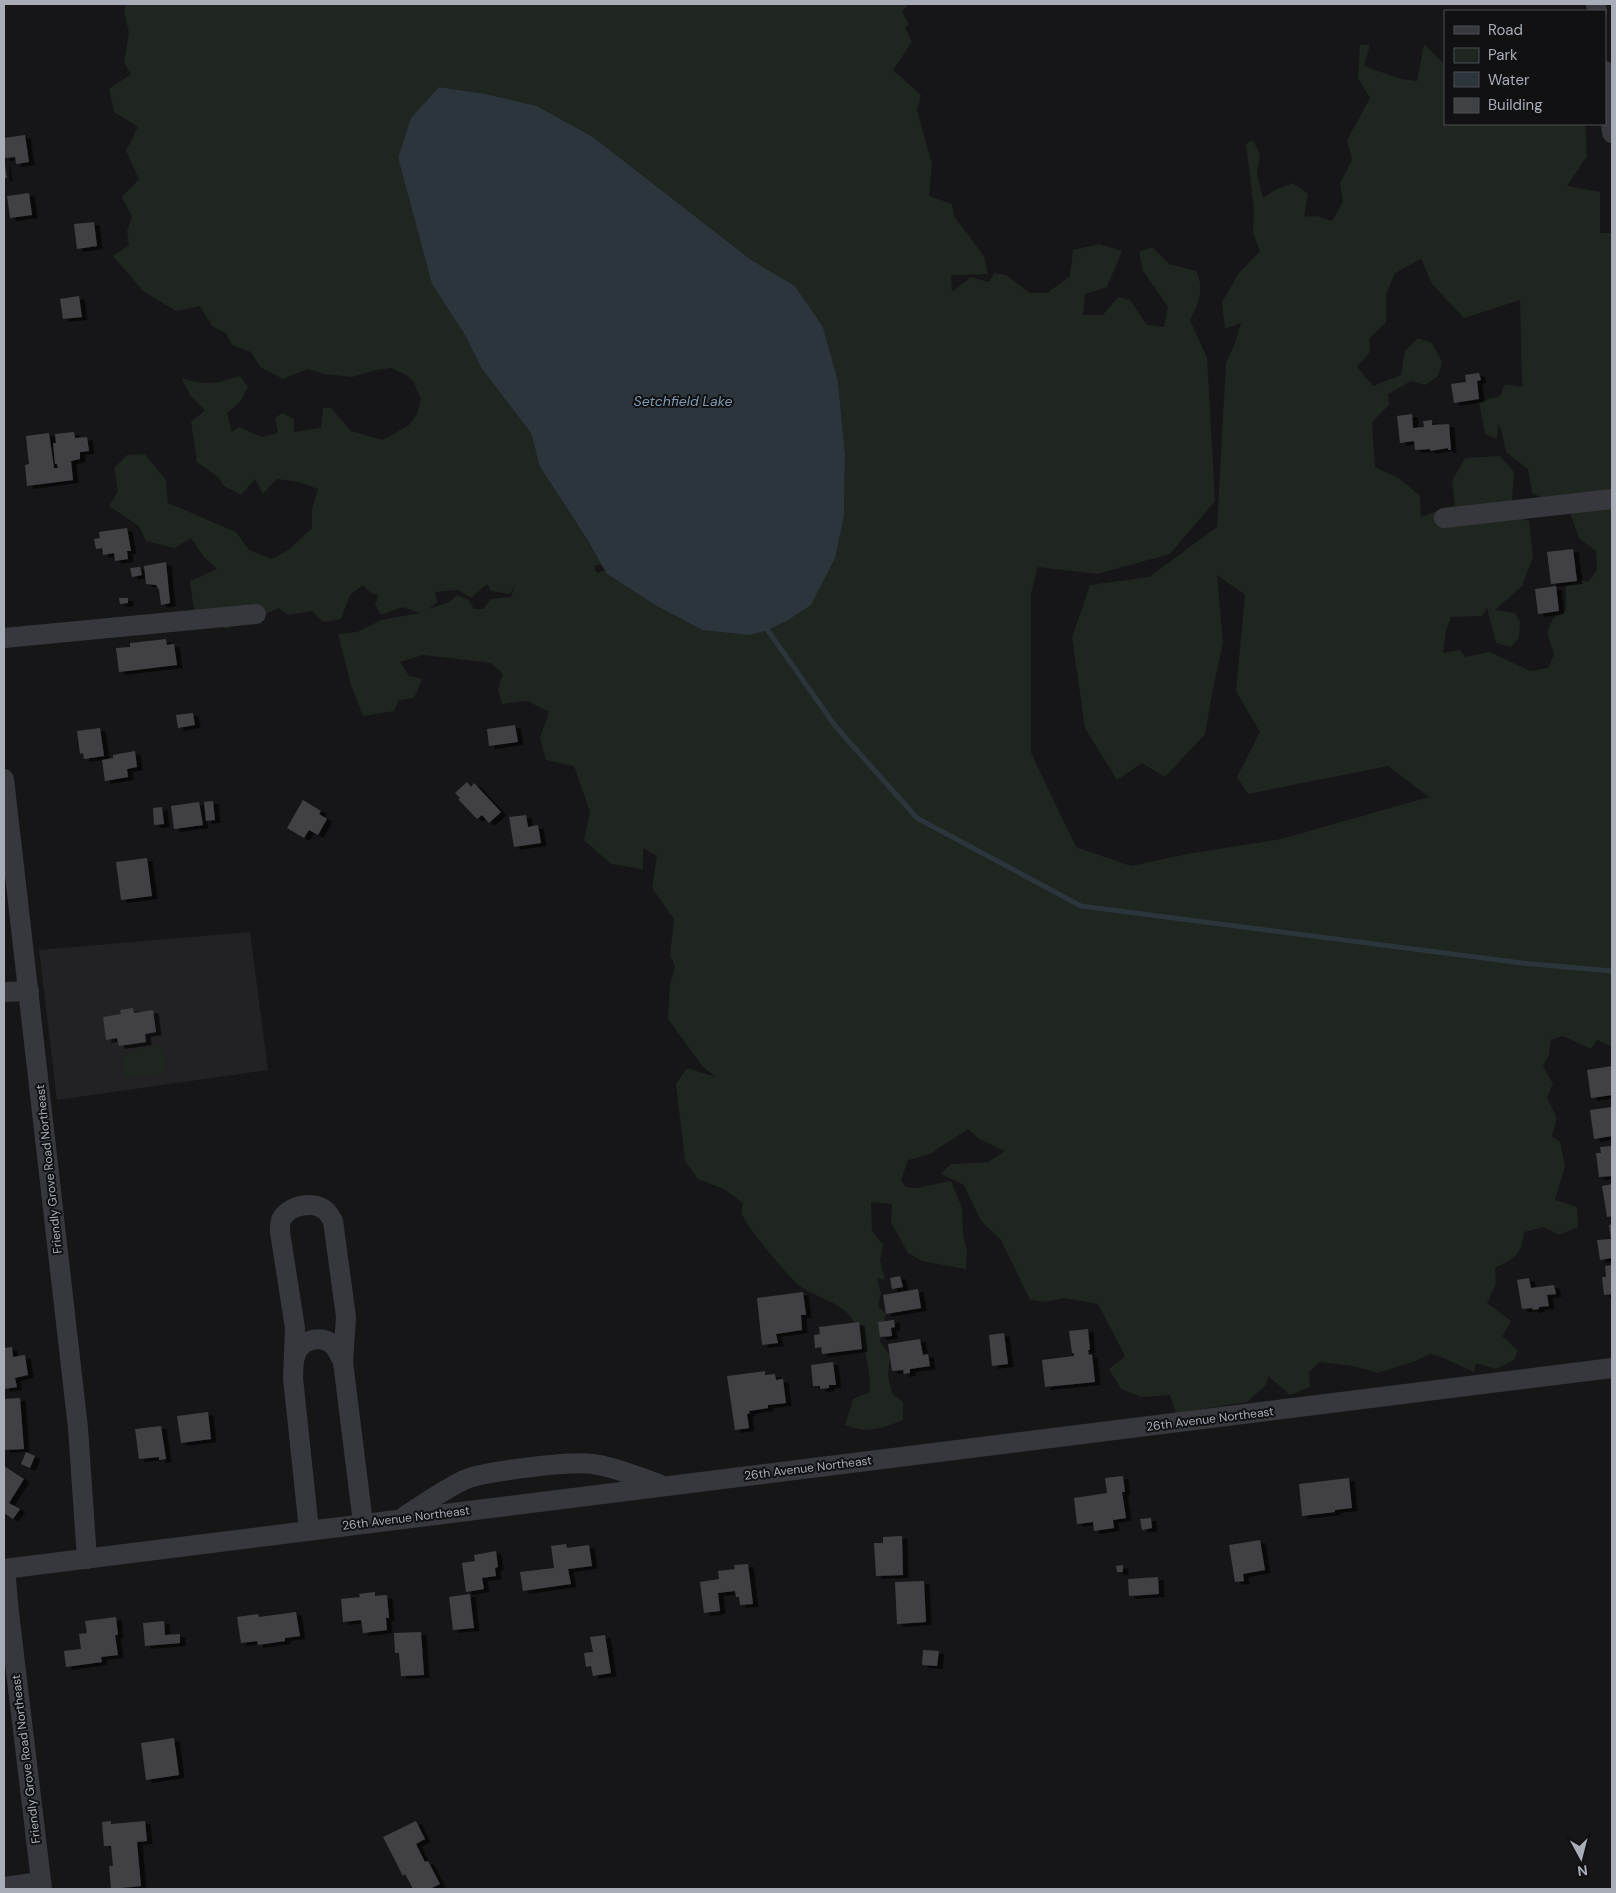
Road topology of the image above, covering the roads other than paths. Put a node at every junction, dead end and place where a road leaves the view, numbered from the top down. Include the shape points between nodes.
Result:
1 (1606, 81) edge
2 (1612, 133) edge
3 (1612, 499) edge
4 (1444, 518) dead end
5 (256, 614) dead end
6 (4, 638) edge
7 (4, 779) edge
8 (29, 991) junction
9 (4, 992) edge
10 (294, 1361) junction
11 (343, 1362) junction
12 (1612, 1368) edge
13 (666, 1486) junction
14 (402, 1519) junction
15 (363, 1523) junction
16 (310, 1530) junction
17 (87, 1559) junction
18 (4, 1569) edge
19 (41, 1885) edge
20 (4, 1887) edge

1 - 2 street
3 - 4 street
5 - 6 street
7 - 8 street, Friendly Grove Road Northeast
8 - 9 street
8 - 17 street, Friendly Grove Road Northeast via 78,1428
10 - 11 street via 302,1344 316,1339 332,1344
10 - 11 street via 295,1328 280,1232 288,1211 312,1205 327,1212 333,1221 346,1317
10 - 16 street via 293,1378
11 - 15 street
12 - 13 street, 26th Avenue Northeast
13 - 14 street, 26th Avenue Northeast
13 - 14 street via 592,1464 509,1471 466,1479
14 - 15 street, 26th Avenue Northeast
15 - 16 street, 26th Avenue Northeast
16 - 17 street, 26th Avenue Northeast
17 - 18 street, 26th Avenue Northeast
18 - 19 street, Friendly Grove Road Northeast
19 - 20 street

